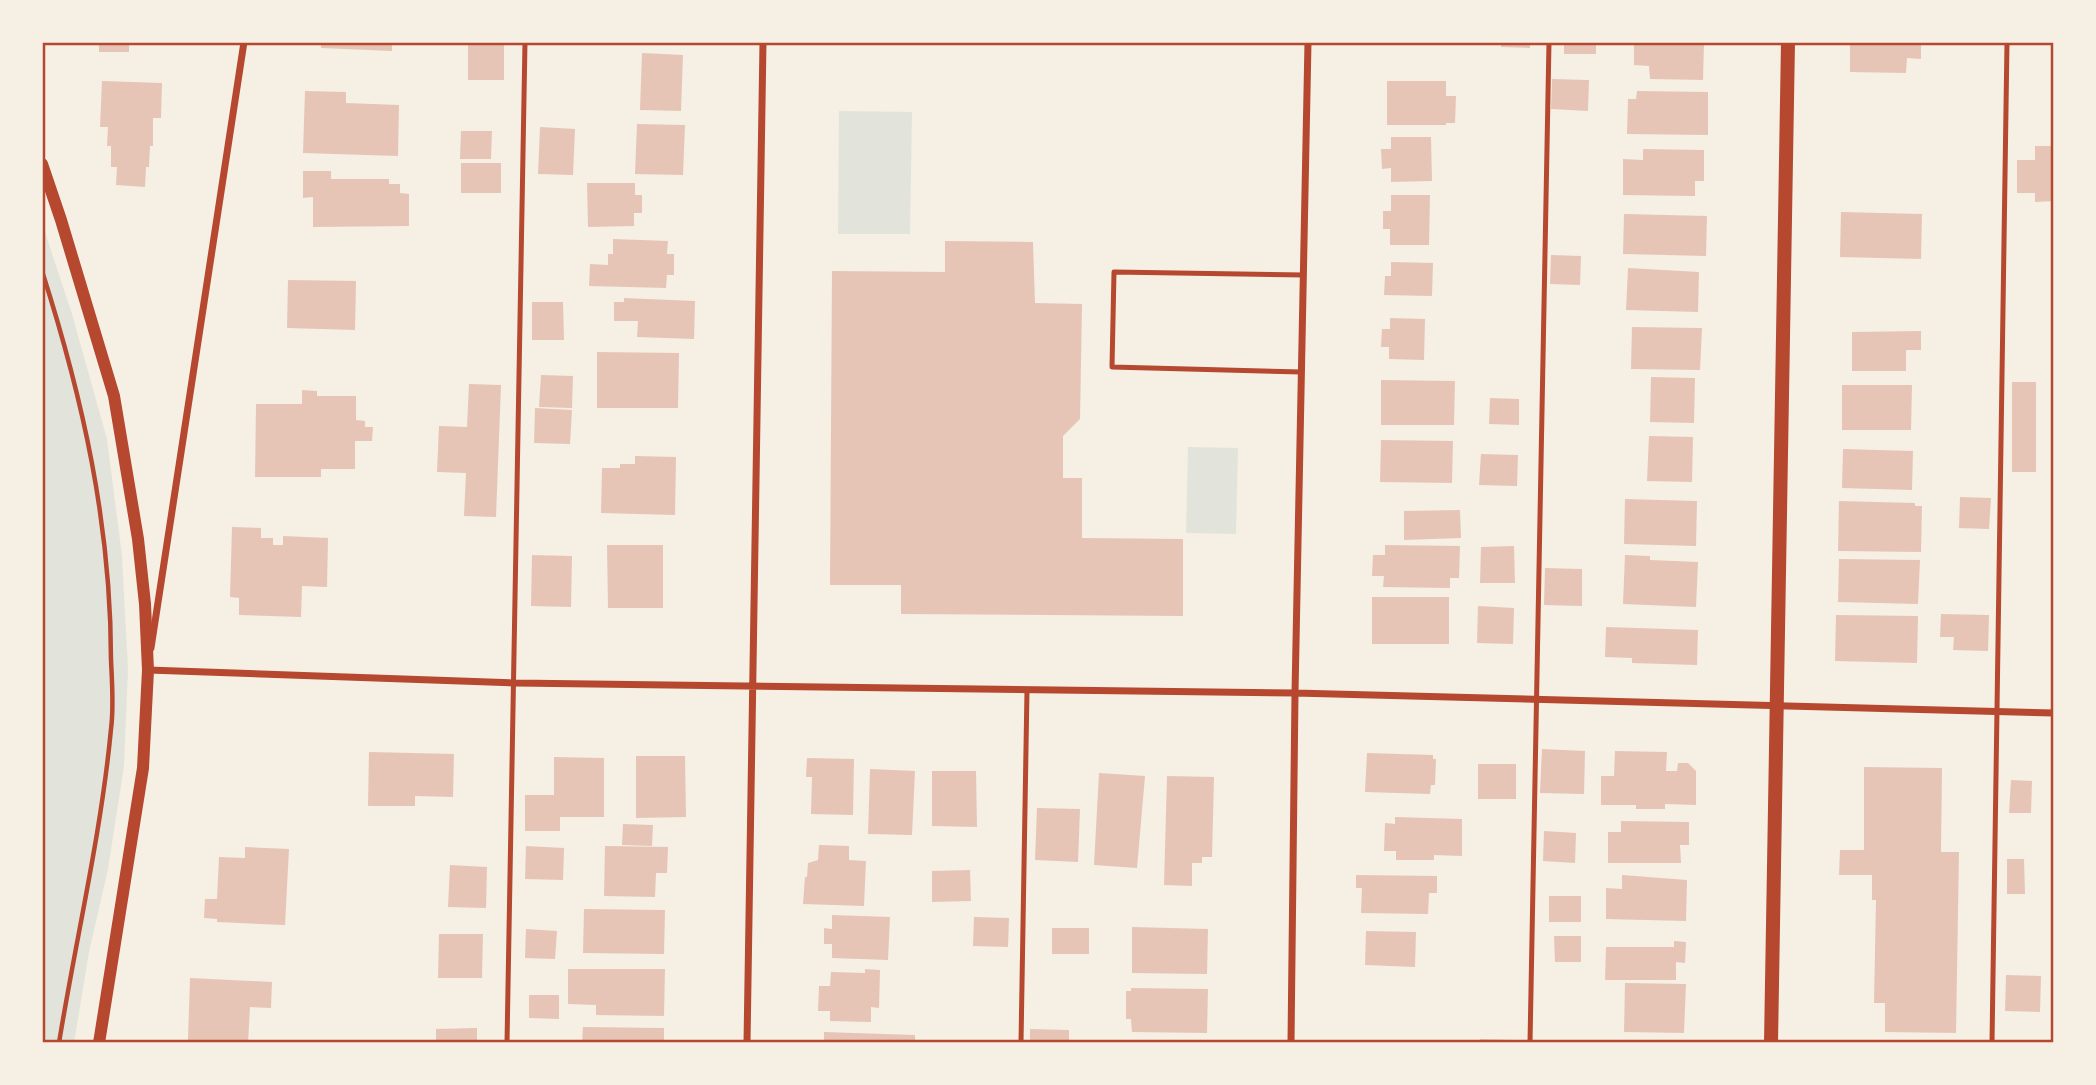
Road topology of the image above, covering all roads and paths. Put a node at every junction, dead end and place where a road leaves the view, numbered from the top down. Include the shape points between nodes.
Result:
1 (244, 42) edge
2 (525, 42) edge
3 (763, 42) edge
4 (1308, 42) edge
5 (1549, 42) edge
6 (1788, 42) edge
7 (2007, 42) edge
8 (42, 164) edge
9 (42, 271) edge
10 (1304, 275) junction
11 (1302, 372) junction
12 (148, 670) junction
13 (515, 683) junction
14 (752, 687) junction
15 (1027, 690) junction
16 (1295, 693) junction
17 (1535, 699) junction
18 (1777, 705) junction
19 (1995, 711) junction
20 (2054, 713) edge
21 (59, 1043) edge
22 (99, 1043) edge
23 (507, 1043) edge
24 (747, 1043) edge
25 (1021, 1043) edge
26 (1291, 1043) edge
27 (1530, 1043) edge
28 (1771, 1043) edge
29 (1992, 1043) edge

1 - 12 street
2 - 13 lane
3 - 14 street
4 - 10 street
5 - 17 lane
6 - 18 main road
7 - 19 lane
8 - 12 street via 114,396 138,539
9 - 21 path via 69,355 96,478 111,602 112,726 96,849
10 - 11 street
10 - 11 lane via 1114,272 1112,340 1112,367
11 - 16 street
12 - 13 street
12 - 22 street via 143,768
13 - 14 street
13 - 23 lane
14 - 15 street
14 - 24 street
15 - 16 street
15 - 25 lane
16 - 17 street
16 - 26 street
17 - 18 street
17 - 27 lane
18 - 19 street
18 - 28 main road
19 - 20 street
19 - 29 lane

